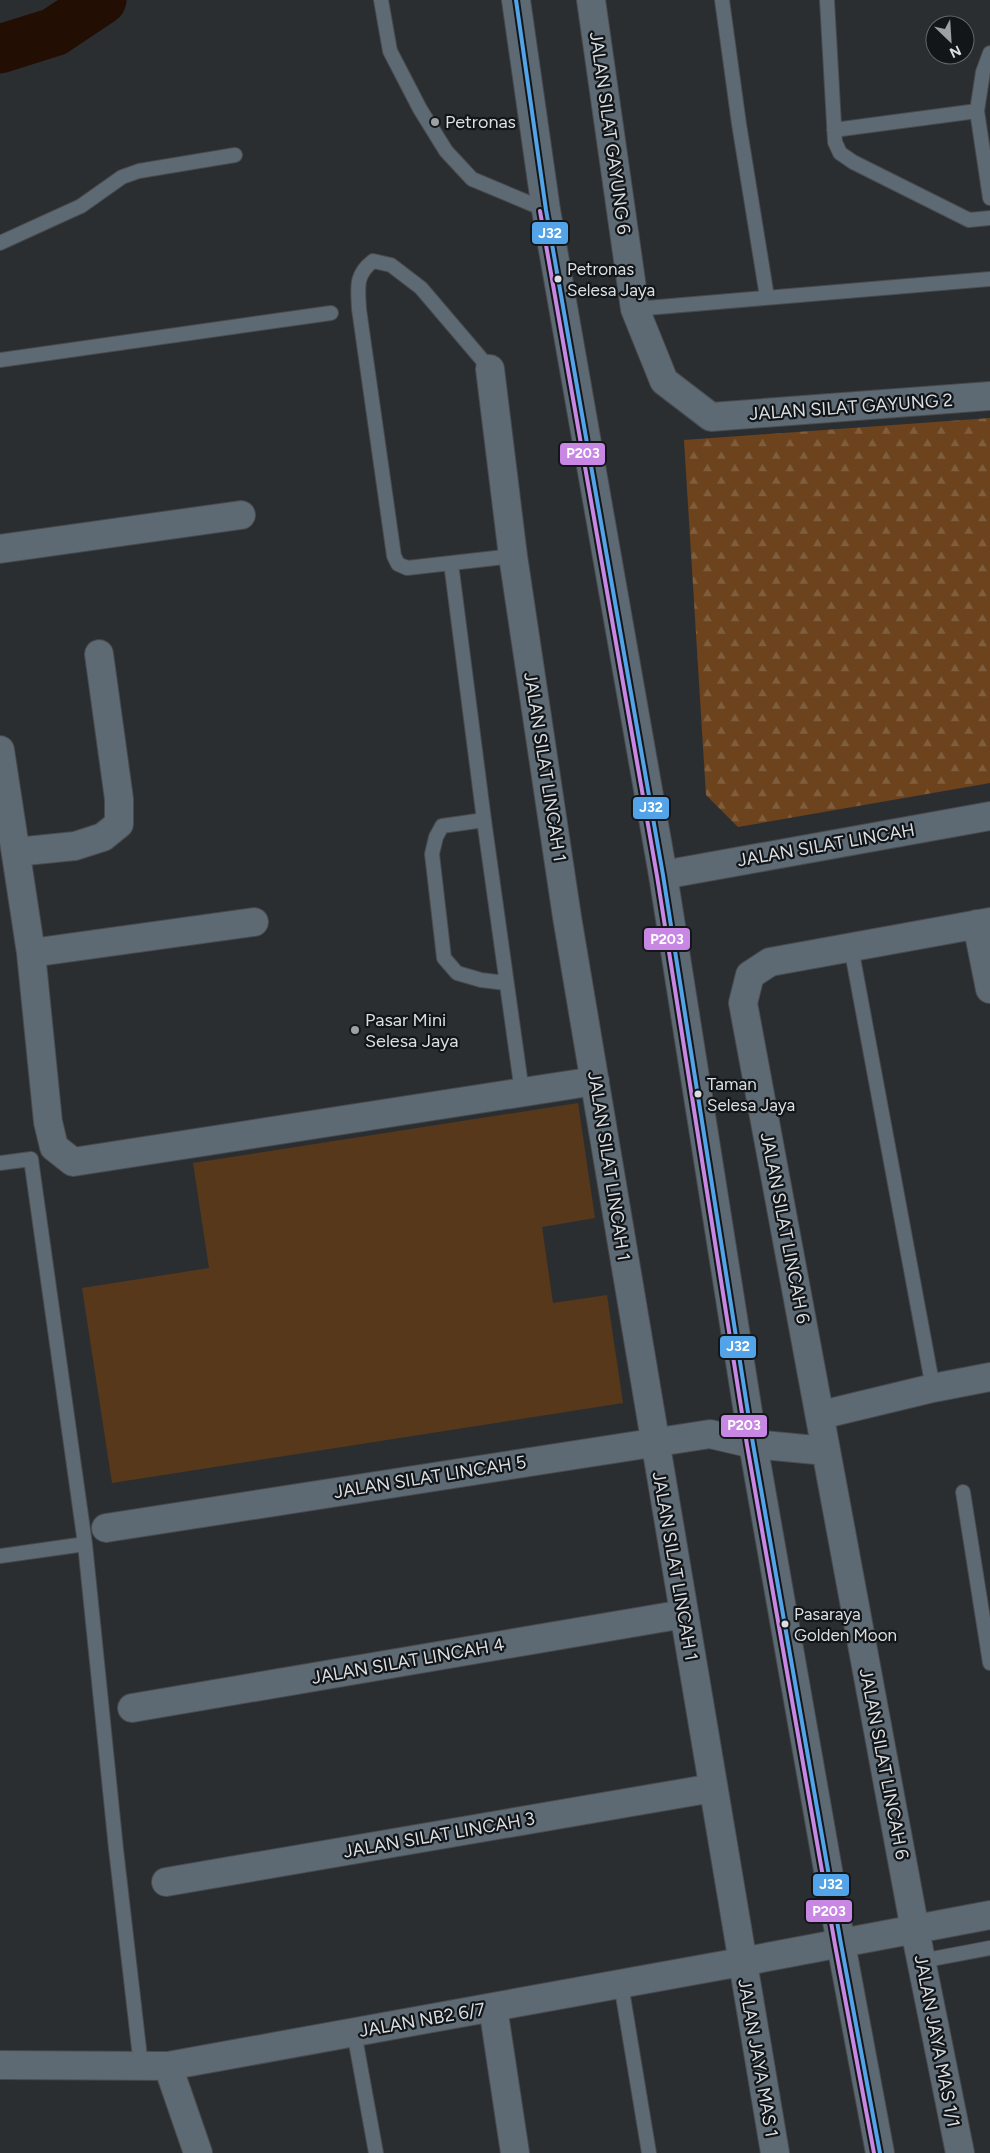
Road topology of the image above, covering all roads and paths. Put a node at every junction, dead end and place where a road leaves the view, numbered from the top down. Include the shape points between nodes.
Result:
1 (381, 0) edge
2 (516, 0) edge
3 (591, 0) edge
4 (722, 0) edge
5 (827, 0) edge
6 (990, 52) edge
7 (977, 111) junction
8 (834, 130) junction
9 (235, 155) dead end
10 (990, 198) edge
11 (546, 210) junction
12 (990, 218) edge
13 (0, 243) edge
14 (990, 279) edge
15 (767, 298) junction
16 (635, 309) junction
17 (330, 313) dead end
18 (0, 360) edge
19 (490, 369) joint
20 (990, 396) edge
21 (711, 417) joint
22 (241, 515) dead end
23 (0, 549) edge
24 (513, 556) junction
25 (451, 564) junction
26 (99, 654) dead end
27 (0, 759) edge
28 (990, 816) edge
29 (484, 820) junction
30 (16, 852) junction
31 (663, 875) junction
32 (254, 922) dead end
33 (984, 923) edge
34 (851, 947) junction
35 (31, 953) junction
36 (506, 983) junction
37 (990, 989) edge
38 (594, 1081) junction
39 (522, 1092) junction
40 (0, 1163) edge
41 (990, 1377) edge
42 (933, 1388) junction
43 (821, 1415) junction
44 (655, 1442) junction
45 (753, 1444) junction
46 (826, 1451) junction
47 (963, 1492) dead end
48 (95, 1536) junction
49 (0, 1556) edge
50 (684, 1614) junction
51 (990, 1663) edge
52 (132, 1708) dead end
53 (713, 1788) junction
54 (166, 1882) dead end
55 (990, 1915) edge
56 (915, 1930) junction
57 (841, 1944) junction
58 (990, 1948) edge
59 (921, 1961) junction
60 (741, 1962) junction
61 (621, 1984) junction
62 (493, 2007) junction
63 (354, 2032) junction
64 (0, 2065) edge
65 (155, 2066) junction
66 (198, 2153) edge
67 (376, 2153) edge
68 (515, 2153) edge
69 (649, 2153) edge
70 (775, 2153) edge
71 (880, 2153) edge
72 (960, 2153) edge

1 - 11 lane via 390,51 446,151 472,179
2 - 11 street
3 - 16 street, JALAN SILAT GAYUNG 6
4 - 15 lane
5 - 8 lane
6 - 7 lane via 983,72
7 - 8 lane
7 - 10 lane
8 - 12 lane via 840,153 853,162 969,220
9 - 13 lane via 139,171 122,177 81,206
11 - 31 street
14 - 15 lane
15 - 16 lane
16 - 21 street, JALAN SILAT GAYUNG 6 via 664,381
17 - 18 lane
19 - 24 street, JALAN SILAT LINCAH 1
19 - 25 lane via 421,288 391,265 373,260 362,270 358,285 359,309 394,556 398,564 407,568
20 - 21 street, JALAN SILAT GAYUNG 2
22 - 23 street
24 - 25 lane
24 - 38 street, JALAN SILAT LINCAH 1
25 - 29 lane
26 - 30 street via 119,799 119,824 103,837 75,846
27 - 30 street
28 - 31 street, JALAN SILAT LINCAH
29 - 36 lane
29 - 36 lane via 442,826 436,837 432,854 444,958 457,973
30 - 35 street
31 - 45 street
32 - 35 street
33 - 34 street
33 - 37 street
34 - 42 lane
34 - 43 street, JALAN SILAT LINCAH 6 via 770,962 750,975 743,1004
35 - 39 street via 48,1122 54,1148 73,1162
36 - 39 lane
38 - 39 street
38 - 44 street, JALAN SILAT LINCAH 1
40 - 48 lane via 31,1160
41 - 42 street
42 - 43 street
43 - 46 street, JALAN SILAT LINCAH 6
44 - 45 street, JALAN SILAT LINCAH 5 via 710,1434
44 - 48 street, JALAN SILAT LINCAH 5
44 - 50 street, JALAN SILAT LINCAH 1
45 - 46 street
45 - 57 street
46 - 56 street, JALAN SILAT LINCAH 6
47 - 51 lane
48 - 49 lane
48 - 65 lane via 116,1850
50 - 52 street, JALAN SILAT LINCAH 4
50 - 53 street, JALAN SILAT LINCAH 1
53 - 54 street, JALAN SILAT LINCAH 3
53 - 60 street, JALAN SILAT LINCAH 1
55 - 56 street, JALAN NB2 6/7
56 - 57 street, JALAN NB2 6/7
56 - 59 street, JALAN JAYA MAS 1/1
57 - 60 street, JALAN NB2 6/7
57 - 71 street
58 - 59 lane
59 - 72 street, JALAN JAYA MAS 1/1
60 - 61 street, JALAN NB2 6/7
60 - 70 street, JALAN JAYA MAS 1
61 - 62 street, JALAN NB2 6/7
61 - 69 lane
62 - 63 street, JALAN NB2 6/7
62 - 68 street
63 - 65 street, JALAN NB2 6/7
63 - 67 lane
64 - 65 street, JALAN NB2 6/7
65 - 66 street

